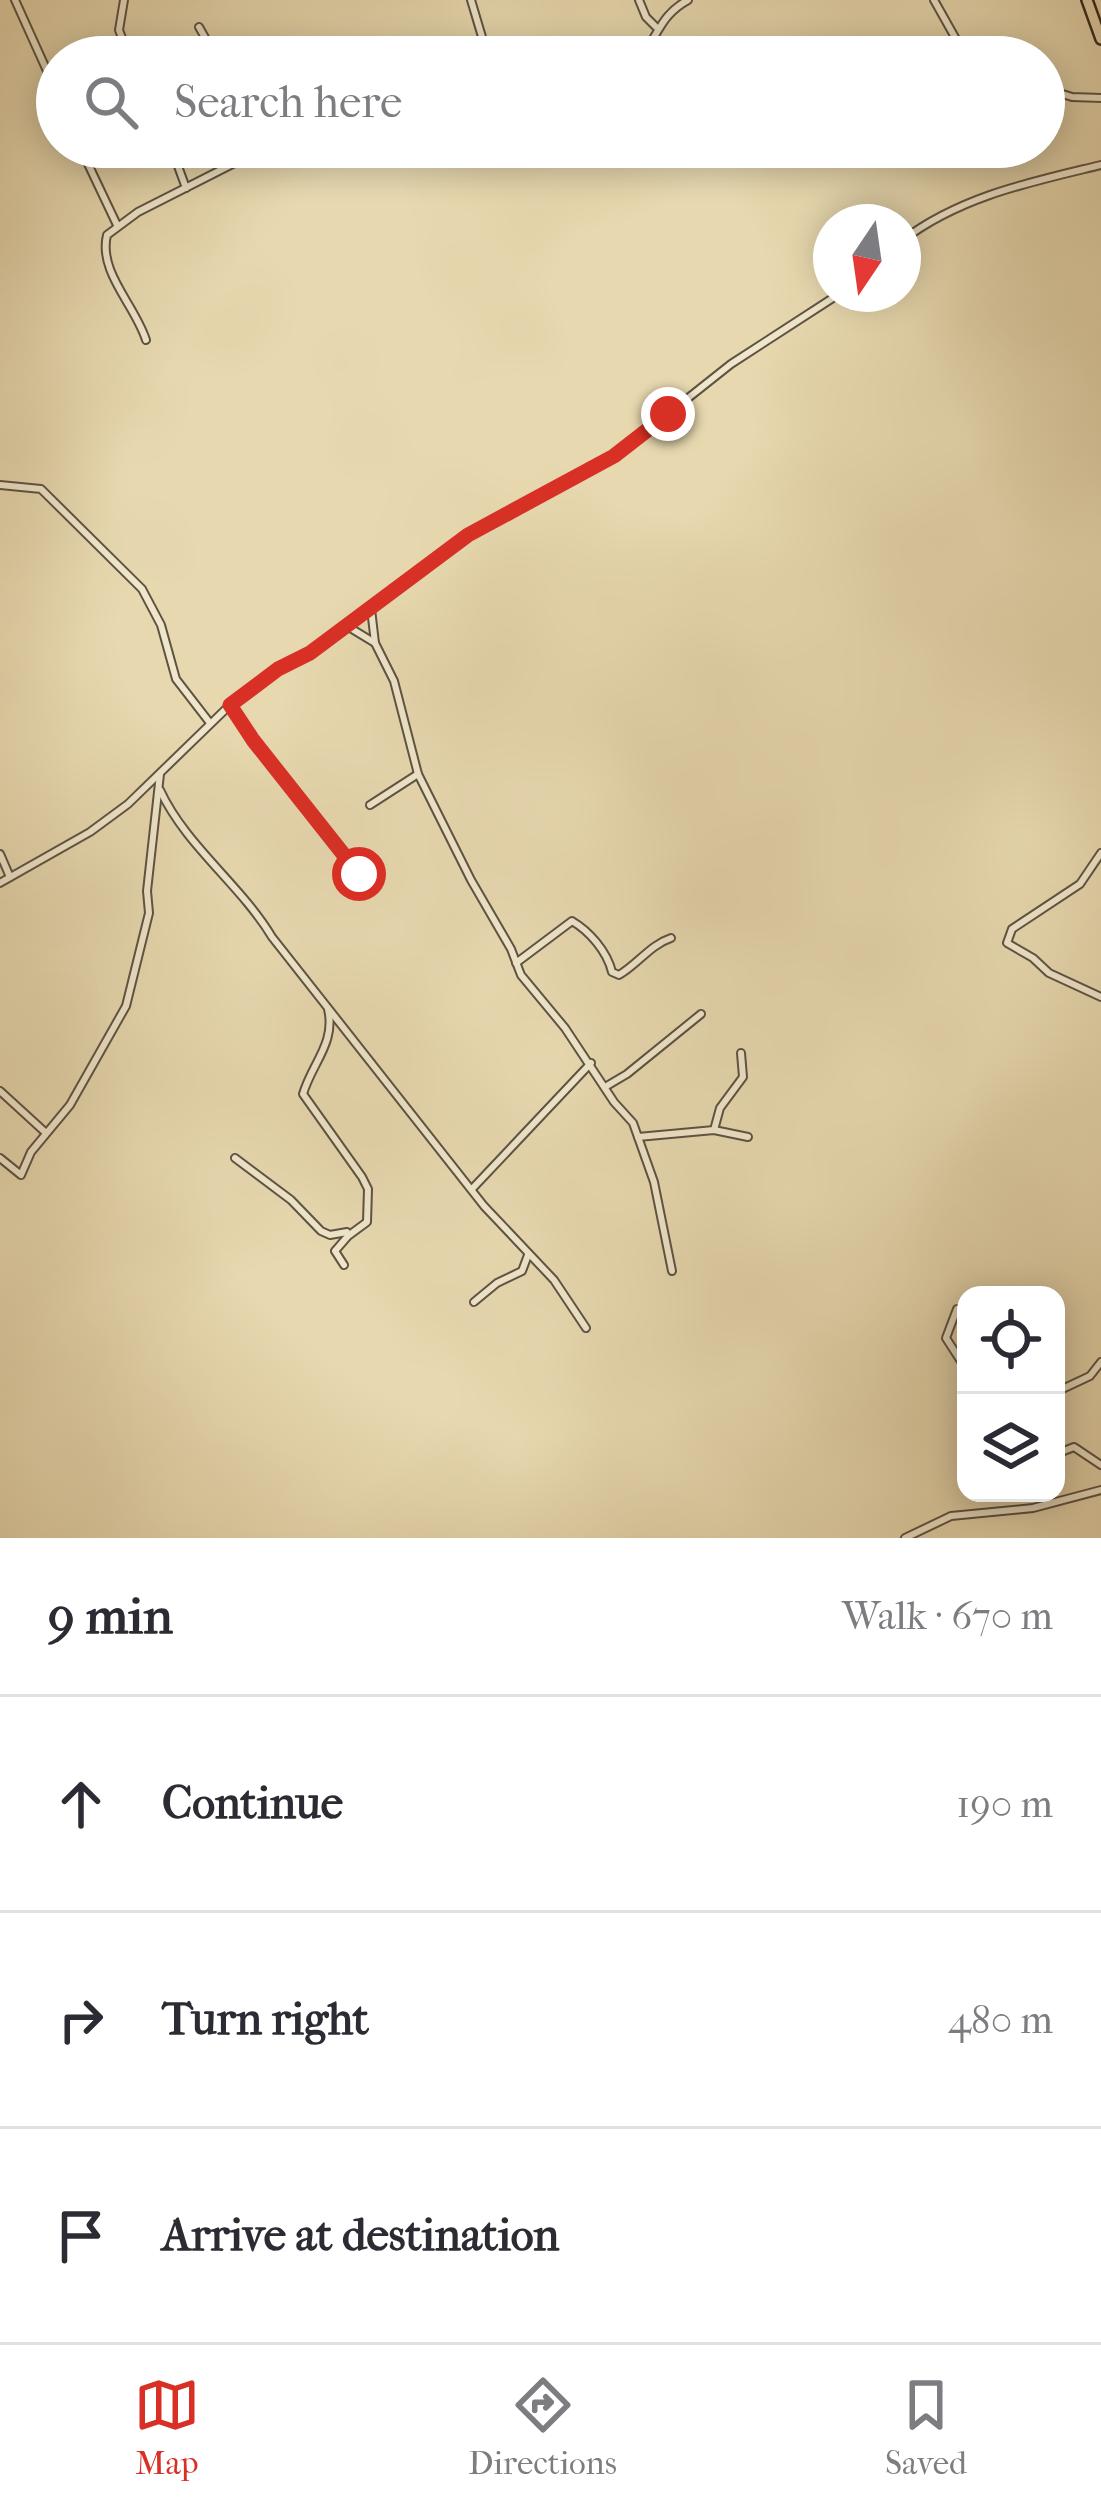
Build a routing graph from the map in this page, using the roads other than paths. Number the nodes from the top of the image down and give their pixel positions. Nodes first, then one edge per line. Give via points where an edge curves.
1 (15, 0) edge
2 (124, 0) edge
3 (470, 0) edge
4 (640, 0) edge
5 (688, 0) edge
6 (934, 0) edge
7 (1088, 0) edge
8 (199, 26) dead end
9 (656, 27) junction
10 (121, 36) edge
11 (204, 36) edge
12 (479, 36) edge
13 (653, 36) edge
14 (954, 36) edge
15 (1101, 39) edge
16 (36, 46) edge
17 (1065, 95) edge
18 (1101, 98) edge
19 (1101, 166) edge
20 (90, 168) edge
21 (179, 168) edge
22 (223, 168) edge
23 (186, 188) junction
24 (117, 225) junction
25 (921, 228) edge
26 (813, 311) edge
27 (146, 340) dead end
28 (0, 485) edge
29 (371, 609) junction
30 (347, 626) junction
31 (375, 643) junction
32 (230, 705) junction
33 (210, 723) junction
34 (160, 774) junction
35 (418, 774) junction
36 (160, 790) junction
37 (370, 805) dead end
38 (1101, 853) edge
39 (0, 854) edge
40 (359, 874) dead end
41 (10, 878) junction
42 (0, 883) edge
43 (671, 938) dead end
44 (516, 963) junction
45 (1101, 997) edge
46 (327, 1005) junction
47 (701, 1014) dead end
48 (741, 1053) dead end
49 (591, 1063) junction
50 (605, 1087) junction
51 (0, 1091) edge
52 (714, 1130) junction
53 (46, 1133) junction
54 (638, 1137) junction
55 (748, 1137) dead end
56 (0, 1157) edge
57 (235, 1158) dead end
58 (472, 1189) junction
59 (356, 1229) junction
60 (528, 1255) junction
61 (344, 1265) dead end
62 (672, 1270) dead end
63 (473, 1302) dead end
64 (957, 1309) dead end
65 (586, 1328) dead end
66 (957, 1355) edge
67 (1101, 1362) edge
68 (1065, 1388) edge
69 (1065, 1450) edge
70 (1101, 1465) edge
71 (1101, 1490) edge
72 (905, 1538) edge

1 - 16 street
2 - 10 street
3 - 12 street
4 - 9 street
5 - 9 street
6 - 14 street
7 - 15 main road
8 - 11 street
9 - 13 street
17 - 18 street
19 - 25 street via 987,195
20 - 24 street
21 - 23 street
22 - 23 street
23 - 24 street
24 - 27 street via 103,250
26 - 29 street via 628,447 468,535
28 - 33 street via 41,489 142,589 176,680
29 - 30 street
29 - 31 street
30 - 31 street
30 - 32 street
31 - 35 street via 394,681
32 - 33 street
32 - 40 street
33 - 34 street
34 - 36 street
34 - 41 street via 90,832
35 - 37 street
35 - 44 street
36 - 46 street
36 - 53 street via 149,913 126,1006
38 - 45 street via 1080,884 1012,929 1007,943
39 - 41 street
41 - 42 street
43 - 44 street via 619,975 572,921
44 - 49 street
46 - 58 street
46 - 59 street via 327,1046 303,1094 368,1189 369,1217
47 - 50 street
48 - 52 street via 743,1077 719,1108
49 - 50 street
49 - 58 street
50 - 54 street
51 - 53 street
52 - 54 street
52 - 55 street
53 - 56 street via 22,1175
54 - 62 street
57 - 59 street via 321,1231
58 - 60 street
59 - 61 street via 335,1251
60 - 63 street via 522,1271
60 - 65 street
64 - 66 street via 946,1338
67 - 68 street
69 - 70 street via 1074,1447
71 - 72 street via 1033,1508 950,1516

